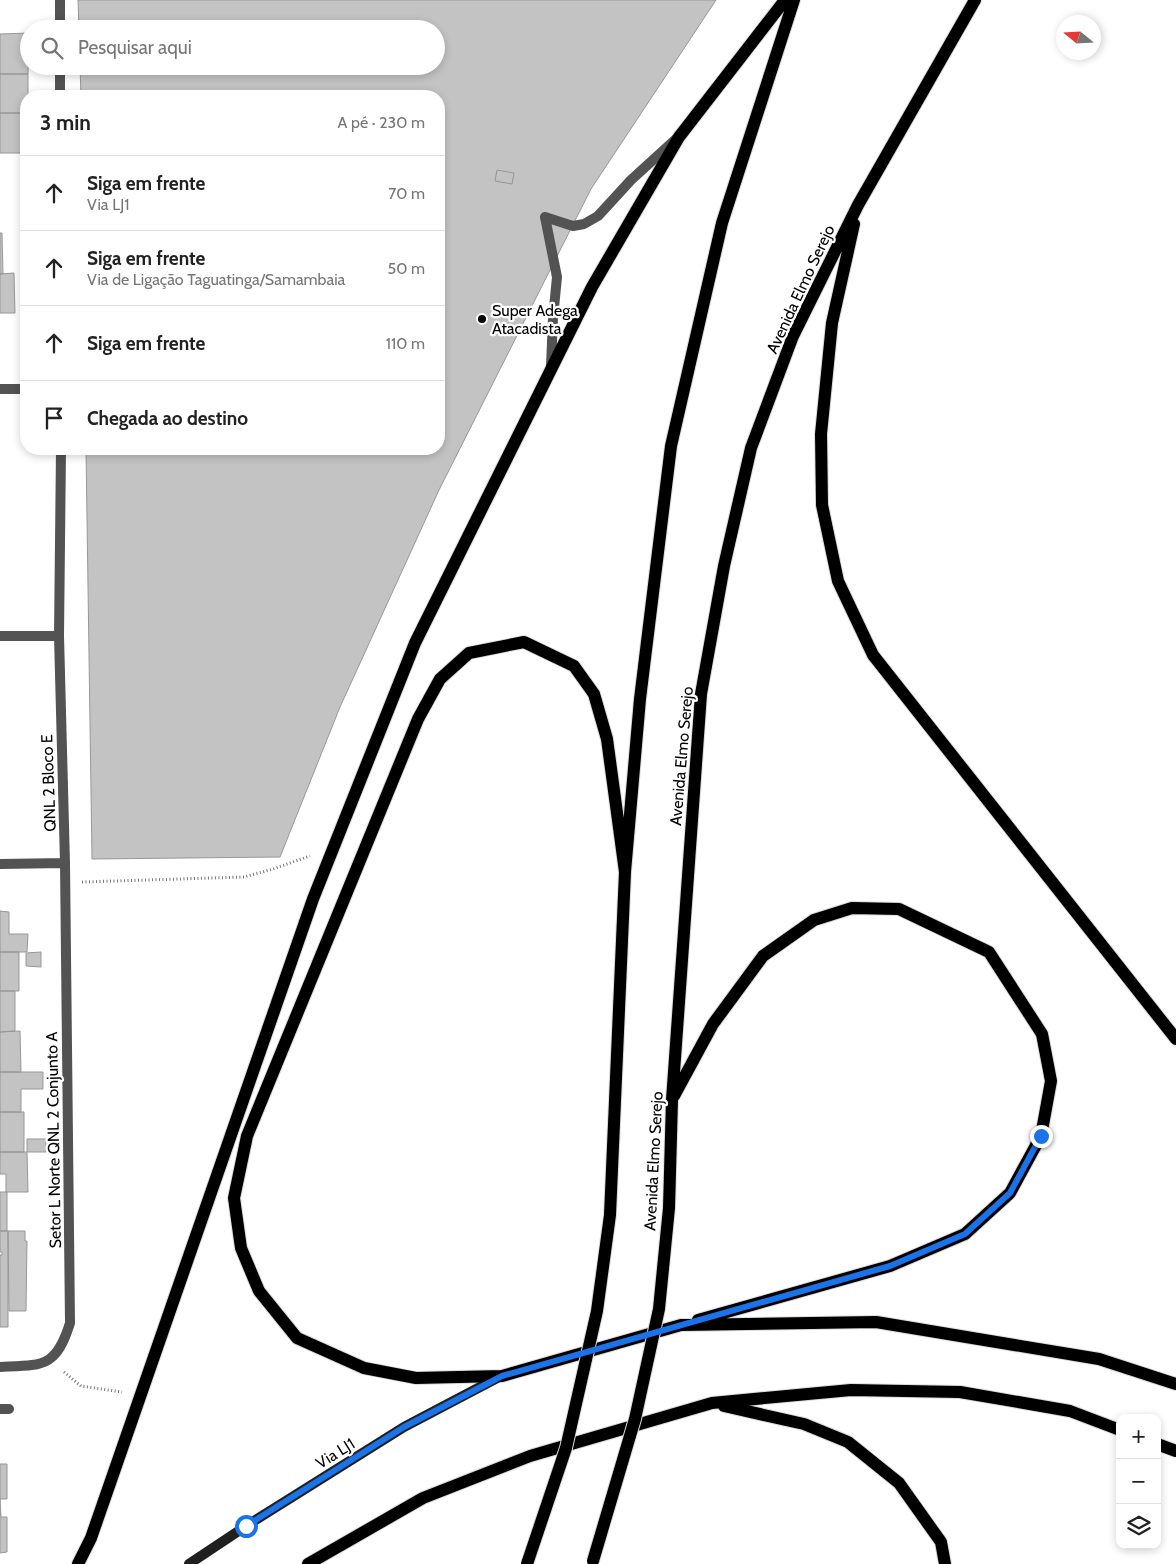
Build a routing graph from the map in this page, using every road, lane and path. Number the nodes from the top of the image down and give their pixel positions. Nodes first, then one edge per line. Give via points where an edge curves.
1 (60, 0) edge
2 (785, 0) edge
3 (794, 0) edge
4 (976, 0) edge
5 (60, 20) edge
6 (60, 75) edge
7 (60, 90) edge
8 (679, 137) junction
9 (858, 205) junction
10 (551, 366) junction
11 (0, 389) edge
12 (20, 389) edge
13 (61, 455) edge
14 (0, 636) edge
15 (59, 636) junction
16 (334, 846) junction
17 (65, 863) junction
18 (0, 864) edge
19 (625, 872) junction
20 (65, 883) junction
21 (1176, 1039) edge
22 (672, 1100) junction
23 (681, 1325) junction
24 (50, 1359) junction
25 (0, 1367) edge
26 (502, 1376) junction
27 (1176, 1384) edge
28 (141, 1394) junction
29 (712, 1403) junction
30 (1116, 1428) edge
31 (1161, 1445) edge
32 (1176, 1451) edge
33 (593, 1562) edge
34 (78, 1564) edge
35 (189, 1564) edge
36 (308, 1564) edge
37 (526, 1564) edge
38 (945, 1564) edge

1 - 5 street
2 - 8 main road
3 - 19 main road via 722,223 671,446 640,699
4 - 9 main road, Avenida Elmo Serejo
6 - 7 street
8 - 10 main road via 592,286
8 - 10 street via 631,180 598,216 573,226 545,217 557,277
9 - 21 main road via 832,323 821,434 822,505 838,581 873,655
9 - 22 main road, Avenida Elmo Serejo via 793,336 751,448 724,566 701,694
10 - 16 main road via 415,643
11 - 12 street
13 - 15 street, QNL 2 Bloco E
14 - 15 street
15 - 17 street, QNL 2 Bloco E
16 - 20 path via 244,877
16 - 28 main road
17 - 18 street
17 - 20 street, Setor L Norte QNL 2 Conjunto A
19 - 26 main road via 607,739 594,694 574,666 524,642 468,653 440,680 418,719 247,1136 234,1198 241,1248 259,1291 297,1338 364,1368 416,1378
19 - 37 main road, bridge via 610,1215 597,1311 566,1448
20 - 24 street, Setor L Norte QNL 2 Conjunto A via 70,1323 64,1343
22 - 23 main road via 713,1024 763,956 814,920 852,908 899,909 989,952 1042,1034 1051,1081 1041,1136 1010,1193 965,1234 890,1266
22 - 33 main road, Avenida Elmo Serejo, bridge via 669,1208 659,1309 635,1419
23 - 26 main road
23 - 27 main road via 876,1322 1099,1359
24 - 25 street via 34,1365
24 - 28 path via 81,1386
26 - 35 main road, Via LJ1 via 404,1427
28 - 34 main road via 91,1538
29 - 30 main road via 851,1390 960,1392 1070,1411
29 - 36 main road via 530,1456 423,1498
29 - 38 main road via 804,1424 848,1442 899,1483 941,1542
31 - 32 main road

